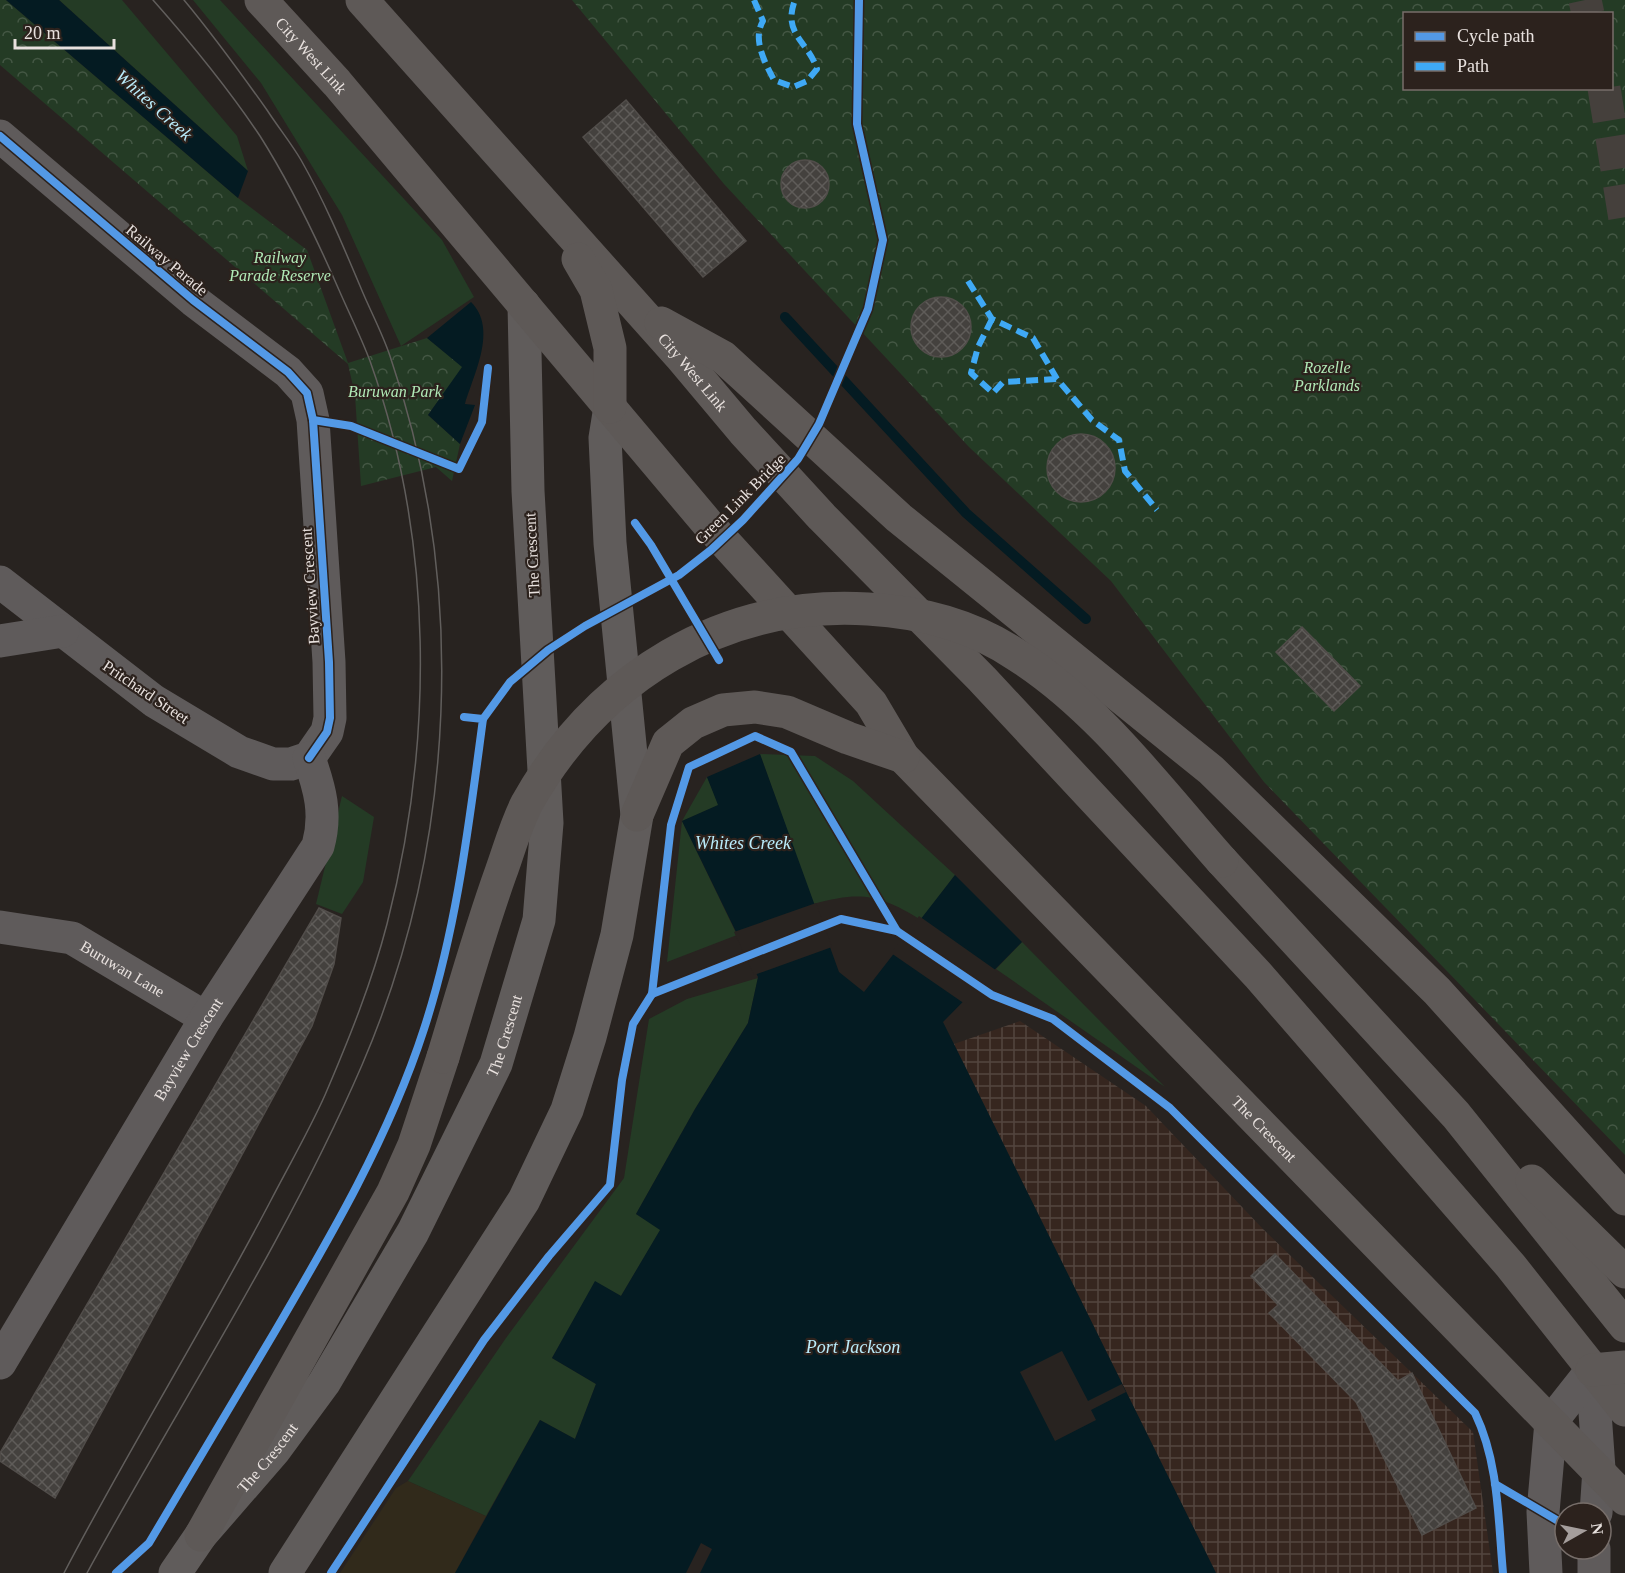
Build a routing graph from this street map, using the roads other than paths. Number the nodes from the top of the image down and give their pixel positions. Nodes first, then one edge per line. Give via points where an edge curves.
1 (261, 0) edge
2 (362, 0) edge
3 (0, 136) edge
4 (554, 217) junction
5 (524, 305) junction
6 (639, 310) junction
7 (311, 406) joint
8 (607, 422) junction
9 (0, 582) edge
10 (63, 631) junction
11 (0, 641) edge
12 (309, 758) junction
13 (903, 758) junction
14 (637, 815) junction
15 (0, 927) edge
16 (206, 1018) junction
17 (1456, 1115) junction
18 (1625, 1199) edge
19 (1625, 1272) edge
20 (1625, 1326) edge
21 (0, 1363) edge
22 (1625, 1367) edge
23 (1592, 1370) junction
24 (1625, 1410) edge
25 (1551, 1422) junction
26 (1599, 1469) junction
27 (1625, 1499) edge
28 (1597, 1501) edge
29 (201, 1535) junction
30 (176, 1573) edge
31 (285, 1573) edge
32 (1546, 1573) edge

1 - 5 highway, City West Link via 337,83
2 - 4 highway, City West Link
3 - 7 street, Railway Parade via 193,300 288,372 307,393
4 - 6 highway, City West Link
4 - 8 highway via 596,290 610,348
5 - 8 highway, City West Link
5 - 29 main road, The Crescent via 529,502 548,822 539,920 496,1064 413,1232 324,1383 274,1451
6 - 18 highway via 723,357 899,518 1211,770 1437,991
6 - 23 highway, City West Link via 822,517 1034,734 1258,975 1510,1265
7 - 12 street, Bayview Crescent via 330,717 327,732
8 - 13 highway, City West Link via 708,524 871,703
8 - 14 main road via 610,543
9 - 10 street, Pritchard Street
10 - 11 street
10 - 12 street, Pritchard Street via 154,702 239,752 273,764
12 - 16 street, Bayview Crescent via 323,807 318,846
13 - 14 highway via 787,712 755,706 723,710 693,723 668,743
13 - 25 highway, The Crescent
14 - 31 main road via 617,935 590,1037 562,1120 524,1200
15 - 16 street, Buruwan Lane via 72,938
16 - 21 street, Bayview Crescent
17 - 19 highway via 1543,1191
17 - 20 highway
17 - 29 highway, bridge via 1091,714 1016,654 963,628 895,610 797,609 759,617 690,643 655,663 595,712 552,763 526,806 508,851 414,1145 393,1192
22 - 23 highway
23 - 24 highway
23 - 25 street
23 - 26 street
25 - 26 highway, The Crescent
25 - 32 street via 1543,1512
26 - 27 highway, The Crescent
26 - 28 street
29 - 30 main road, The Crescent

